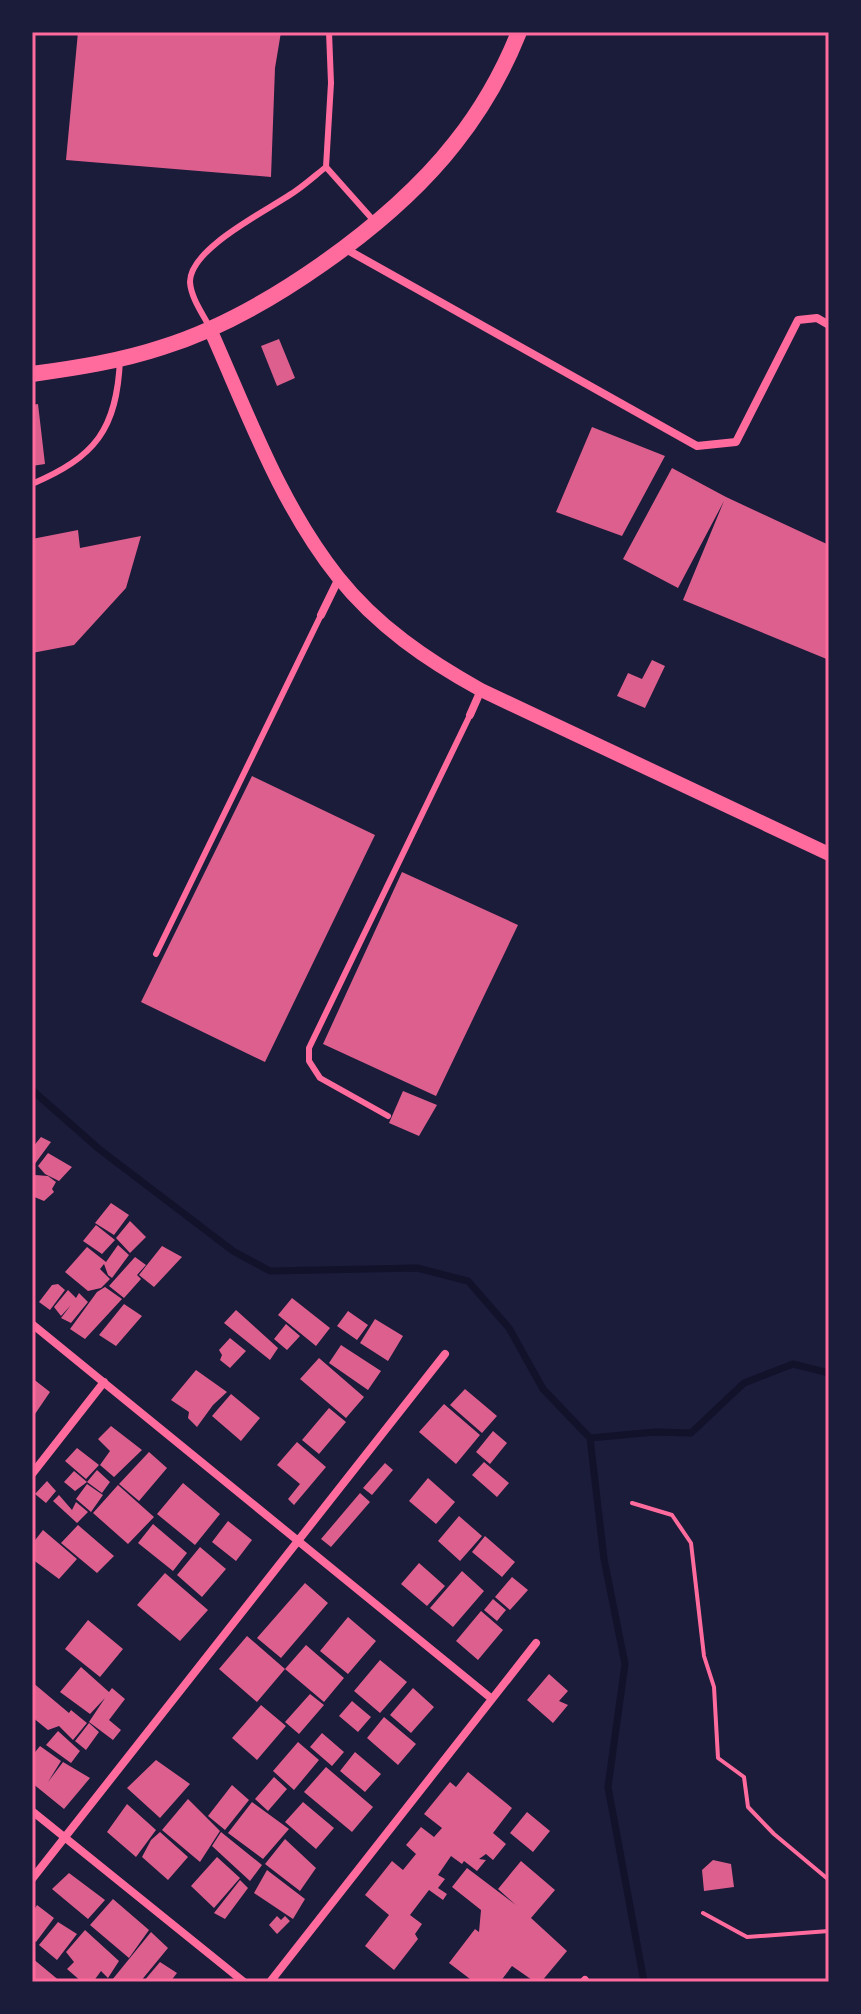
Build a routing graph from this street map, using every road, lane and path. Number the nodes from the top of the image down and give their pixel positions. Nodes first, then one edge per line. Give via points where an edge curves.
1 (329, 32) edge
2 (519, 32) edge
3 (326, 167) junction
4 (375, 222) junction
5 (344, 247) junction
6 (829, 325) edge
7 (210, 329) junction
8 (120, 359) junction
9 (32, 374) edge
10 (32, 484) edge
11 (339, 578) junction
12 (321, 615) joint
13 (481, 690) junction
14 (470, 715) joint
15 (829, 854) edge
16 (156, 954) dead end
17 (388, 1116) dead end
18 (32, 1324) edge
19 (445, 1354) dead end
20 (104, 1382) junction
21 (32, 1474) edge
22 (632, 1503) dead end
23 (298, 1541) junction
24 (536, 1643) dead end
25 (492, 1699) junction
26 (32, 1811) edge
27 (65, 1838) junction
28 (32, 1879) edge
29 (829, 1880) edge
30 (703, 1913) dead end
31 (829, 1931) edge
32 (244, 1982) edge
33 (270, 1982) edge

1 - 3 lane
2 - 4 main road via 497,80 455,144
3 - 4 lane
3 - 7 lane via 221,239 193,266 193,296
4 - 5 main road
5 - 6 street via 697,446 736,442 798,320 817,318
5 - 7 main road via 302,278
7 - 8 main road
7 - 11 street via 276,478 304,530
8 - 9 main road
8 - 10 lane via 119,386 104,434 77,462
11 - 12 street
11 - 13 street via 402,640
12 - 16 lane
13 - 14 street
13 - 15 street
14 - 17 lane via 309,1048 309,1061 320,1078
18 - 20 street
19 - 23 street
20 - 21 street
20 - 23 street
22 - 29 path via 672,1515 691,1543 704,1656 714,1687 718,1758 744,1777 748,1807
23 - 25 street
23 - 27 street
24 - 25 street
25 - 33 street
26 - 27 street
27 - 28 street
27 - 32 street
30 - 31 path via 747,1937

